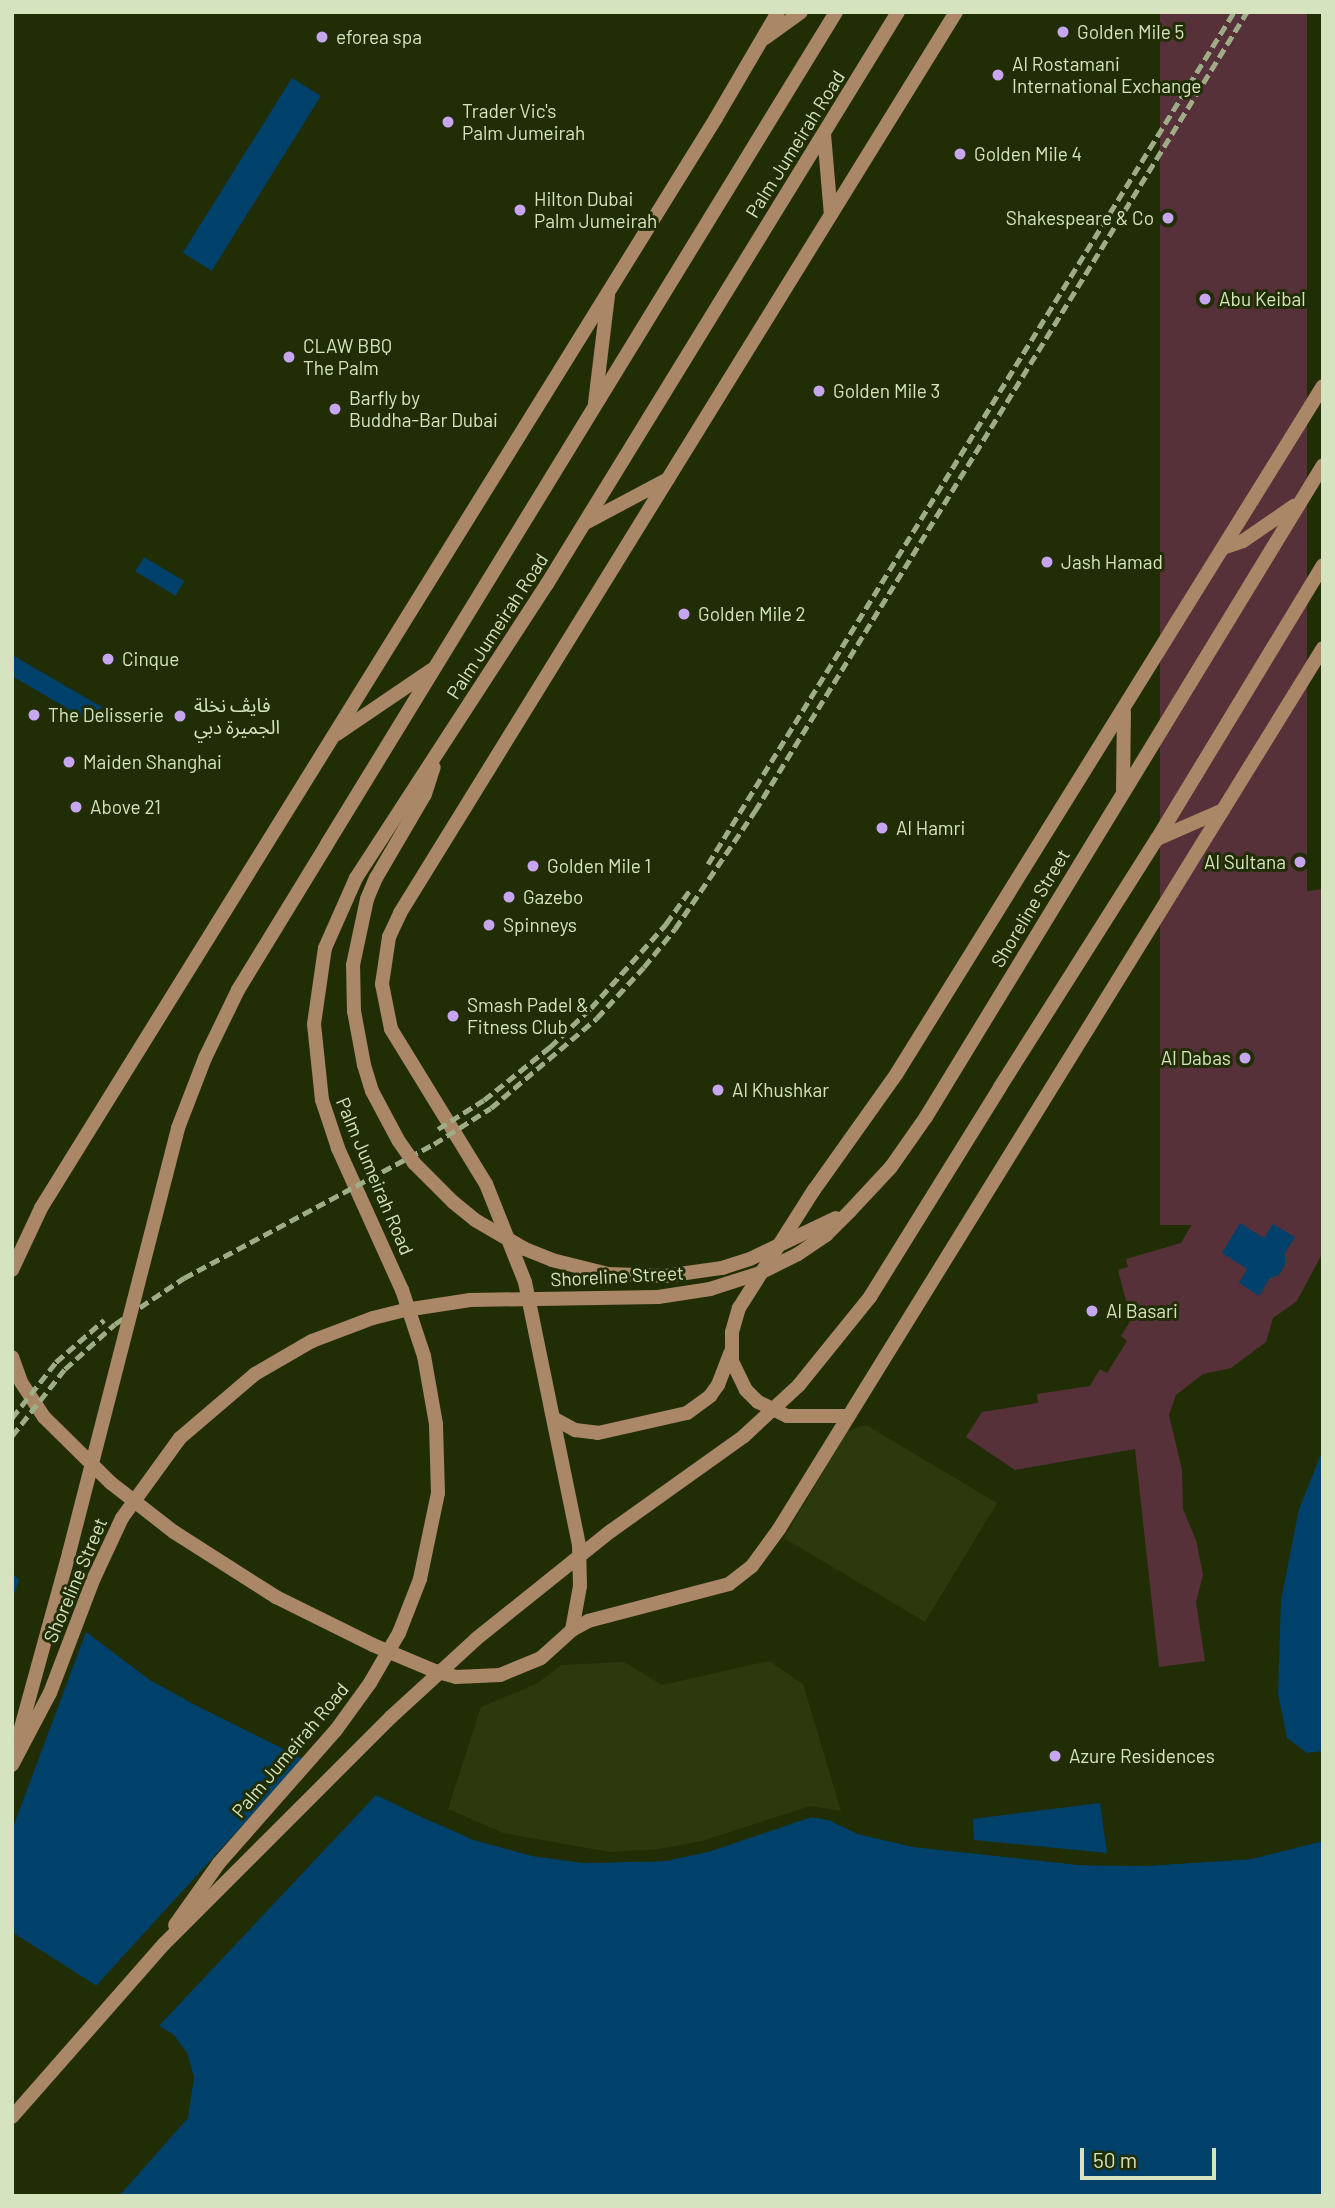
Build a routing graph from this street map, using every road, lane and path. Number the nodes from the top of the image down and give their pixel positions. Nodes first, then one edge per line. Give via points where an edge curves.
1 (778, 12) edge
2 (801, 12) edge
3 (836, 12) edge
4 (898, 12) edge
5 (956, 12) edge
6 (758, 42) junction
7 (824, 134) junction
8 (831, 215) junction
9 (609, 290) junction
10 (1323, 386) edge
11 (594, 410) junction
12 (1323, 465) edge
13 (669, 479) junction
14 (1298, 503) junction
15 (585, 523) junction
16 (1223, 548) junction
17 (1323, 565) edge
18 (1323, 648) edge
19 (435, 668) junction
20 (1124, 710) junction
21 (331, 738) junction
22 (438, 752) junction
23 (1123, 791) junction
24 (1223, 810) junction
25 (1157, 839) junction
26 (850, 1211) junction
27 (12, 1270) edge
28 (732, 1345) junction
29 (12, 1357) edge
30 (847, 1416) junction
31 (555, 1419) junction
32 (572, 1630) junction
33 (12, 1757) edge
34 (12, 1765) edge
35 (164, 1944) junction
36 (12, 2117) edge

1 - 6 main road
2 - 6 main road
3 - 11 main road, Palm Jumeirah Road
4 - 7 main road, Palm Jumeirah Road
5 - 8 main road
6 - 9 main road
7 - 8 main road
7 - 15 main road, Palm Jumeirah Road
8 - 13 main road
9 - 11 main road
9 - 21 main road
10 - 16 main road
11 - 19 main road, Palm Jumeirah Road
12 - 14 main road, Shoreline Street
13 - 15 main road
13 - 31 main road via 400,913 384,960 385,1007 391,1029 470,1153 514,1248 534,1316
14 - 16 main road via 1243,541
14 - 23 main road, Shoreline Street
15 - 22 main road, Palm Jumeirah Road
16 - 20 main road
17 - 25 main road
18 - 24 main road
19 - 21 main road
19 - 33 main road, Palm Jumeirah Road, bridge via 238,990 205,1058 178,1128
20 - 23 main road
20 - 28 main road via 897,1073 745,1298 735,1320
21 - 27 main road via 41,1208
22 - 26 main road, bridge via 425,794 367,899 354,954 354,1011 364,1065 372,1091 414,1163 475,1220 525,1249 608,1274 694,1273 750,1259
22 - 35 main road, Palm Jumeirah Road, bridge via 344,900 325,948 314,1024 317,1075 329,1124 402,1290 424,1356 436,1424 438,1493 420,1579 399,1633 370,1684 336,1730 219,1863
23 - 26 main road, Shoreline Street via 909,1142
24 - 25 main road
24 - 30 main road
25 - 35 main road, bridge via 870,1297 799,1385 744,1436 583,1552 476,1639 391,1717
26 - 34 main road, Shoreline Street, bridge via 798,1254 760,1273 710,1289 645,1297 470,1300 405,1310 322,1337 255,1374 180,1438 122,1518 50,1693
28 - 30 main road via 738,1377 758,1402 787,1416
28 - 31 main road via 719,1385 687,1413 598,1433 575,1430
29 - 32 main road via 21,1382 44,1417 111,1483 207,1555 342,1631 435,1671 478,1678 521,1669
30 - 32 main road via 779,1529 738,1579 711,1592 588,1621
31 - 32 main road via 579,1545 580,1586
35 - 36 main road, Palm Jumeirah Road

